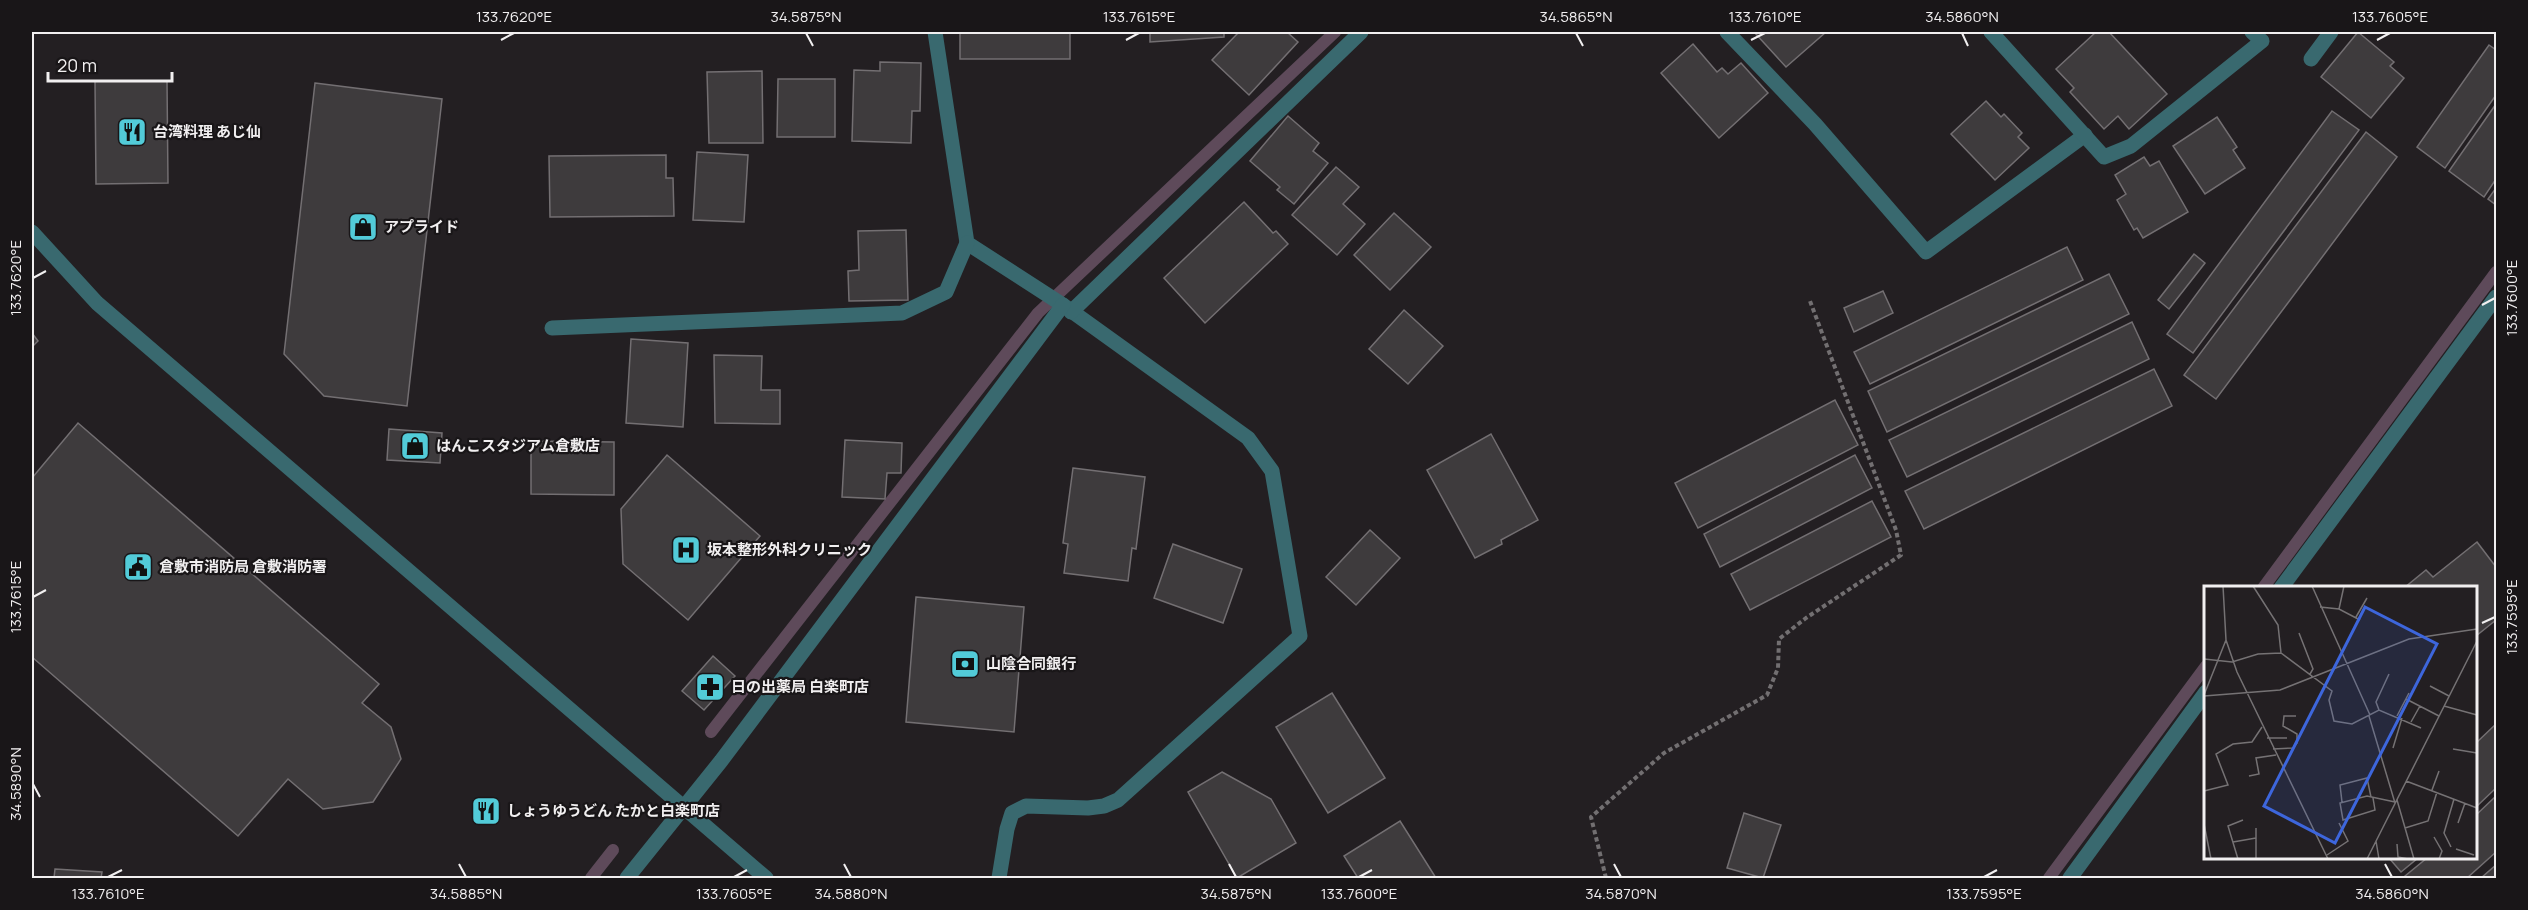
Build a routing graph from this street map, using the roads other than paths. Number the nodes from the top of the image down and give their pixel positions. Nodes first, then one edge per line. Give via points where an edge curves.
1 (935, 32) edge
2 (1361, 32) edge
3 (1727, 32) edge
4 (1991, 32) edge
5 (2252, 32) edge
6 (2331, 32) edge
7 (2311, 59) dead end
8 (2085, 135) junction
9 (32, 231) edge
10 (967, 243) junction
11 (2496, 297) edge
12 (1064, 307) junction
13 (552, 328) dead end
14 (2282, 586) edge
15 (2204, 693) edge
16 (684, 809) junction
17 (627, 879) edge
18 (766, 879) edge
19 (999, 879) edge
20 (2070, 879) edge

1 - 10 street
2 - 12 street
3 - 8 street via 1815,124 1926,252
4 - 8 street
5 - 8 street via 2262,41 2132,146 2103,157
6 - 7 street
9 - 16 street via 98,303
10 - 12 street
10 - 13 street via 946,292 902,313
11 - 14 street
12 - 16 street
12 - 19 street via 1248,438 1272,471 1300,636 1118,800 1088,808 1026,806 1012,813
15 - 20 street
16 - 17 street
16 - 18 street

